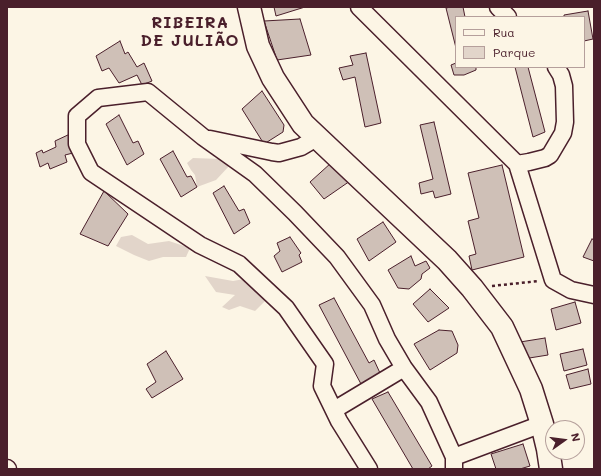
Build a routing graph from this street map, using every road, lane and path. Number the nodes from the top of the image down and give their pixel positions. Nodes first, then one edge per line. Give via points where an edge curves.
1 (248, 7) edge
2 (359, 7) edge
3 (498, 7) edge
4 (507, 16) edge
5 (557, 68) edge
6 (203, 137) junction
7 (318, 137) junction
8 (517, 164) junction
9 (554, 280) junction
10 (472, 288) junction
11 (594, 295) edge
12 (404, 368) junction
13 (334, 410) junction
14 (542, 424) junction
15 (454, 463) edge
16 (369, 469) edge
17 (552, 469) edge

1 - 7 street via 258,46 273,78 304,124
2 - 8 street
3 - 4 street
5 - 8 street via 564,86 564,134 550,155
6 - 7 street via 279,153 301,147
6 - 12 street via 255,174 336,257 372,305 387,339
6 - 13 street via 148,92 98,98 77,116 77,144 91,172 200,245 239,264 286,308 325,364 322,386
7 - 10 street
8 - 9 street
9 - 10 path
9 - 11 street via 571,290
10 - 14 street via 502,327 531,389
12 - 13 street
12 - 15 street via 429,402
13 - 16 street
14 - 15 street
14 - 17 street

